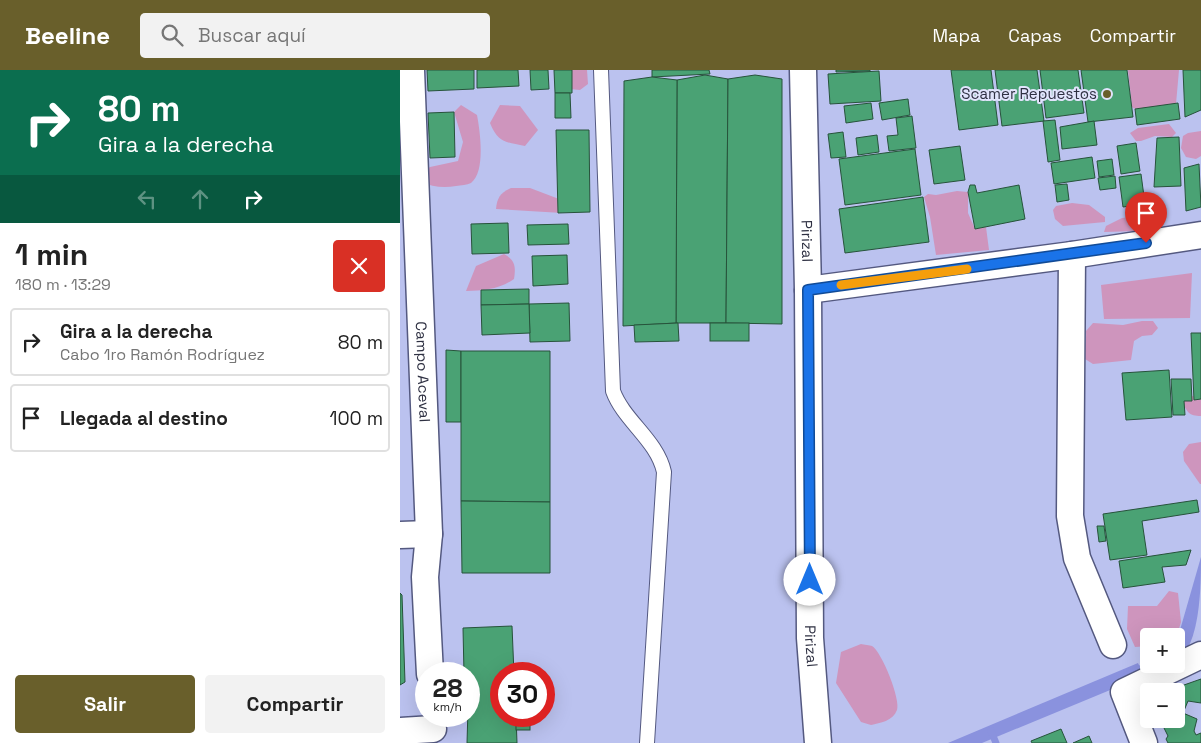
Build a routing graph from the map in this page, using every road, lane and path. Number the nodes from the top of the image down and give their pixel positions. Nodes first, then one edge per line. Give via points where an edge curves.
1 (411, 70) edge
2 (601, 70) edge
3 (804, 70) edge
4 (1201, 235) edge
5 (1072, 255) junction
6 (808, 290) junction
7 (410, 315) edge
8 (429, 534) junction
9 (400, 535) edge
10 (1113, 645) dead end
11 (1201, 655) edge
12 (429, 662) edge
13 (433, 730) edge
14 (400, 731) edge
15 (647, 743) edge
16 (818, 743) edge
17 (1144, 743) edge

1 - 7 street, Campo Aceval
2 - 15 lane via 613,391 619,404 658,454 664,472
3 - 6 street, Pirizal
4 - 5 street
5 - 6 street
5 - 10 street via 1070,516 1077,558
6 - 16 street, Pirizal via 810,638
7 - 8 street, Campo Aceval
8 - 9 street
8 - 12 street, Campo Aceval via 425,577
11 - 17 street via 1124,692
13 - 14 street

